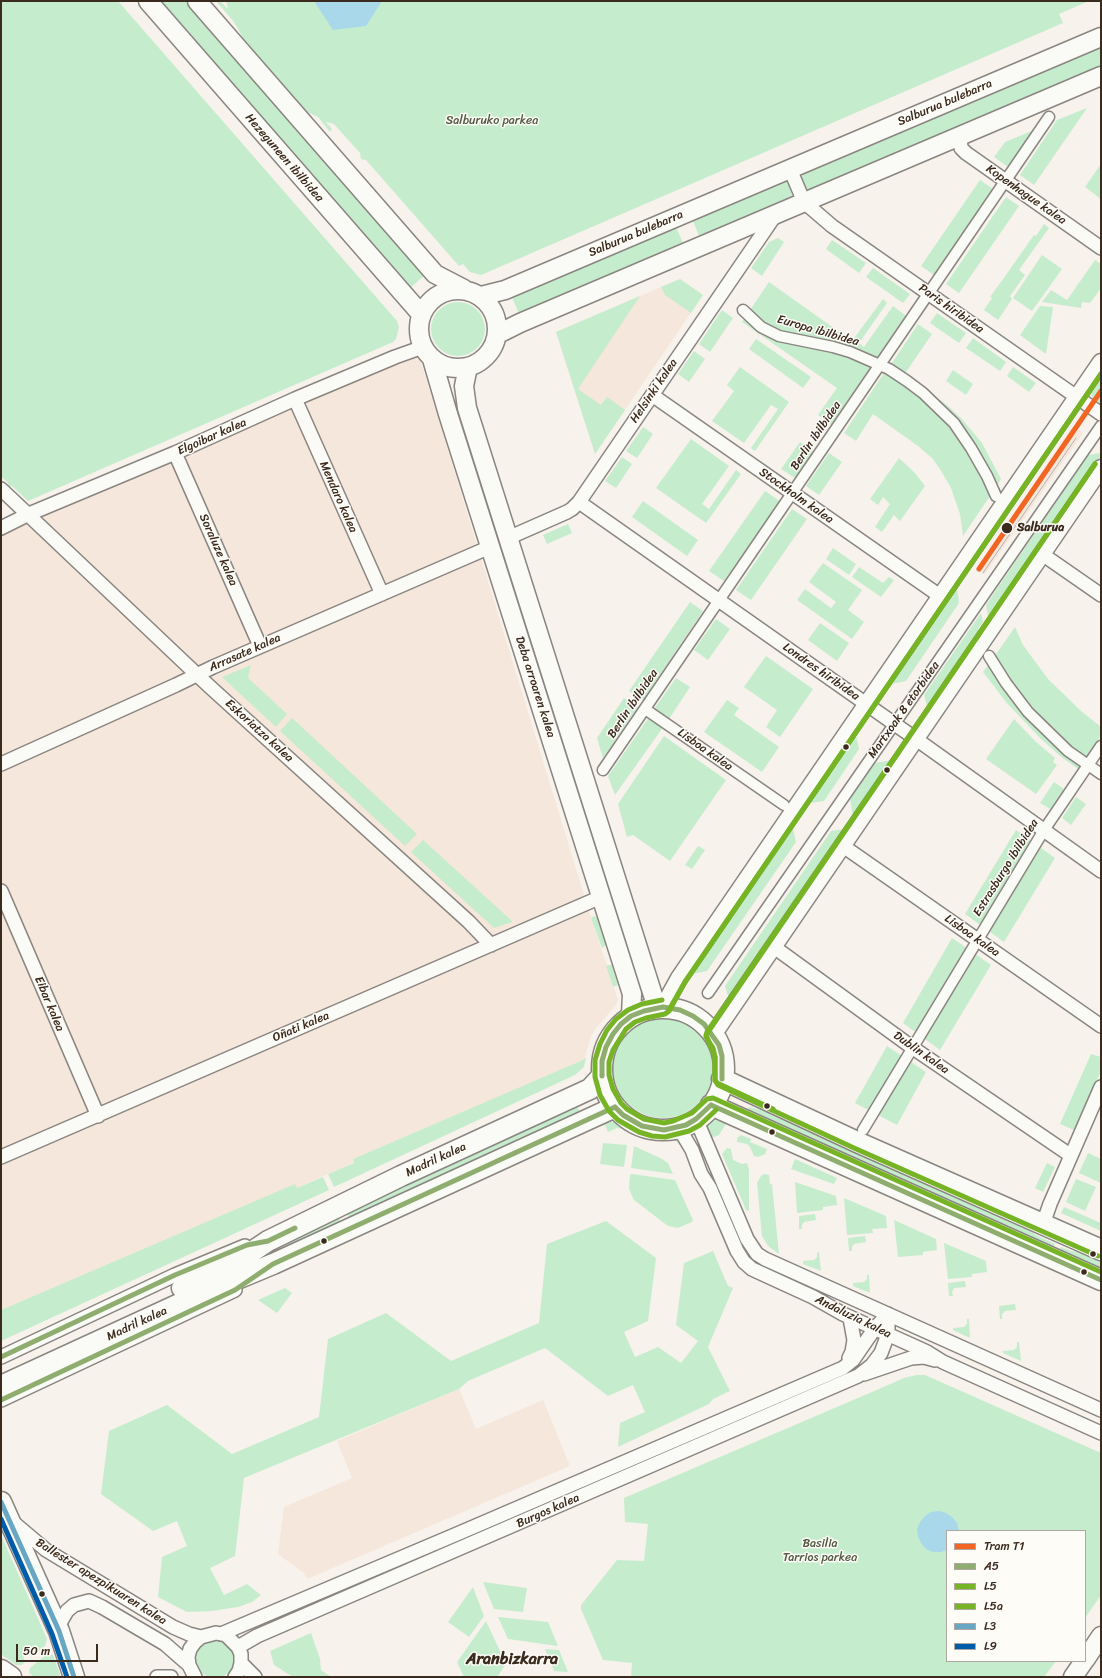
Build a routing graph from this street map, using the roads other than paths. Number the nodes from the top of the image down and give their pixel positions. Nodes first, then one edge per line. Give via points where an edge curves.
1 (148, 1) edge
2 (197, 1) edge
3 (1101, 37) edge
4 (1101, 76) edge
5 (1049, 117) dead end
6 (960, 136) junction
7 (790, 169) junction
8 (1006, 181) junction
9 (804, 202) junction
10 (776, 214) junction
11 (1101, 248) edge
12 (464, 289) junction
13 (929, 294) junction
14 (481, 296) junction
15 (743, 310) dead end
16 (421, 314) junction
17 (498, 334) junction
18 (428, 353) junction
19 (1101, 362) edge
20 (880, 365) junction
21 (468, 367) junction
22 (652, 395) junction
23 (1077, 397) junction
24 (295, 399) junction
25 (1101, 414) edge
26 (1101, 426) edge
27 (175, 453) junction
28 (1101, 468) edge
29 (1, 489) edge
30 (792, 494) junction
31 (996, 496) dead end
32 (579, 502) junction
33 (29, 514) junction
34 (1, 528) edge
35 (508, 538) junction
36 (490, 547) junction
37 (1042, 554) junction
38 (382, 594) junction
39 (940, 596) junction
40 (1101, 596) edge
41 (719, 601) junction
42 (260, 646) junction
43 (989, 656) dead end
44 (197, 675) junction
45 (866, 704) junction
46 (645, 709) junction
47 (895, 724) junction
48 (916, 739) junction
49 (1101, 746) edge
50 (1, 764) edge
51 (1087, 766) junction
52 (603, 770) dead end
53 (1101, 774) edge
54 (784, 805) dead end
55 (1044, 830) junction
56 (843, 846) junction
57 (1101, 871) edge
58 (1, 891) edge
59 (602, 897) junction
60 (977, 940) junction
61 (491, 945) junction
62 (774, 947) junction
63 (708, 993) dead end
64 (660, 1007) junction
65 (632, 1016) junction
66 (1101, 1026) edge
67 (713, 1035) junction
68 (913, 1048) junction
69 (602, 1076) junction
70 (722, 1079) junction
71 (1101, 1087) edge
72 (711, 1105) junction
73 (615, 1107) junction
74 (98, 1116) junction
75 (696, 1119) junction
76 (675, 1128) junction
77 (863, 1130) dead end
78 (1070, 1156) junction
79 (1, 1158) edge
80 (1043, 1224) junction
81 (268, 1241) junction
82 (1101, 1250) edge
83 (273, 1264) junction
84 (1101, 1280) edge
85 (888, 1314) junction
86 (850, 1318) junction
87 (875, 1328) junction
88 (888, 1334) junction
89 (1, 1357) edge
90 (943, 1362) junction
91 (843, 1368) junction
92 (1, 1374) edge
93 (858, 1376) junction
94 (1, 1386) edge
95 (1, 1400) edge
96 (1101, 1410) edge
97 (1101, 1433) edge
98 (4, 1510) edge
99 (59, 1631) junction
100 (221, 1634) junction
101 (1101, 1636) edge
102 (201, 1637) junction
103 (238, 1646) junction
104 (1086, 1657) edge
105 (1083, 1662) edge
106 (241, 1663) junction
107 (1, 1670) edge
108 (192, 1671) edge
109 (11, 1677) edge
110 (74, 1677) edge
111 (157, 1677) edge
112 (172, 1677) edge
113 (235, 1677) edge
114 (255, 1677) edge
115 (1073, 1677) edge

1 - 16 main road, Hezeguneen ibilbidea
2 - 12 main road via 435,274
3 - 7 main road, Salburua bulebarra
4 - 6 main road
5 - 8 street, Berlin ibilbidea
6 - 8 street, Kopenhague kalea via 961,148 966,153
6 - 9 main road
7 - 9 street
7 - 14 main road, Salburua bulebarra via 512,286
8 - 11 street, Kopenhague kalea
8 - 13 street, Berlin ibilbidea
9 - 10 main road
9 - 13 street, Paris hiribidea via 832,226
10 - 17 main road
10 - 22 street, Helsinki kalea
12 - 14 main road
12 - 16 main road via 443,292 426,305
13 - 20 street, Berlin ibilbidea
13 - 23 street, Paris hiribidea
14 - 17 main road via 495,313
15 - 20 street, Europa ibilbidea via 761,327 779,336 833,347
16 - 18 main road via 419,331
17 - 21 main road via 492,349 482,361
18 - 21 main road via 443,366 455,369
18 - 24 street, Elgoibar kalea via 395,357
18 - 36 main road, Deba arroaren kalea
19 - 23 street
20 - 30 street, Berlin ibilbidea
20 - 31 street, Europa ibilbidea via 923,393 954,423 971,448
21 - 35 main road, Deba arroaren kalea via 464,386 467,408
22 - 30 street, Stockholm kalea
22 - 32 street, Helsinki kalea
23 - 25 street, Paris hiribidea
23 - 39 street
24 - 27 street, Elgoibar kalea
24 - 38 street, Mendaro kalea
26 - 47 street, Martxoak 8 etorbidea
27 - 33 street, Elgoibar kalea
27 - 42 street, Soraluze kalea
28 - 37 street
29 - 33 street, Eskoriatza kalea
30 - 39 street, Stockholm kalea
30 - 41 street, Berlin ibilbidea
32 - 35 street, Helsinki kalea via 572,509
32 - 41 street, Londres hiribidea
33 - 34 street, Elgoibar kalea
33 - 44 street, Eskoriatza kalea
35 - 64 main road, Deba arroaren kalea
36 - 38 street, Arrasate kalea
36 - 59 main road, Deba arroaren kalea
37 - 40 street
37 - 48 street
38 - 42 street, Arrasate kalea
39 - 45 street
41 - 45 street, Londres hiribidea
41 - 46 street, Berlin ibilbidea
42 - 44 street, Arrasate kalea
43 - 51 street via 1028,712 1053,738
44 - 50 street, Arrasate kalea
44 - 61 street, Eskoriatza kalea via 469,922
45 - 47 street, Londres hiribidea
45 - 64 street
46 - 52 street, Berlin ibilbidea
46 - 54 street, Lisboa kalea
47 - 48 street, Londres hiribidea
47 - 63 street, Martxoak 8 etorbidea
48 - 55 street, Londres hiribidea
48 - 56 street
49 - 51 street, Estrasburgo ibilbidea
51 - 53 street
51 - 55 street, Estrasburgo ibilbidea
55 - 57 street, Londres hiribidea
55 - 60 street, Estrasburgo ibilbidea
56 - 60 street, Lisboa kalea
56 - 62 street
58 - 74 street, Eibar kalea
59 - 61 street, Oñati kalea
59 - 65 main road, Deba arroaren kalea via 632,994
60 - 66 street, Lisboa kalea
60 - 68 street, Estrasburgo ibilbidea
61 - 74 street, Oñati kalea
62 - 67 street
62 - 68 street, Dublin kalea
64 - 65 main road
64 - 67 main road via 680,1010 693,1016
65 - 69 main road via 621,1024 606,1047 602,1061
67 - 70 main road via 722,1056
68 - 77 street, Estrasburgo ibilbidea
68 - 78 street, Dublin kalea
69 - 73 main road via 606,1092
69 - 81 main road, Madril kalea via 590,1089 401,1176
70 - 72 main road
70 - 80 main road via 856,1142
71 - 78 street
72 - 75 main road
72 - 84 main road
73 - 76 main road via 642,1126 664,1130
73 - 83 main road, Madril kalea
74 - 79 street, Oñati kalea
75 - 76 main road
75 - 85 street, Andaluzia kalea via 746,1239 757,1254
76 - 86 street, Andaluzia kalea via 683,1135 692,1150 744,1262 761,1274 813,1297
78 - 80 street
80 - 82 main road
81 - 89 street, Madril kalea via 247,1245 175,1275
81 - 92 main road, Madril kalea via 204,1278
83 - 94 main road, Madril kalea via 201,1294
83 - 95 street, Madril kalea via 235,1290
85 - 87 street, Burgos kalea
85 - 88 street, Burgos kalea
85 - 96 street, Andaluzia kalea
86 - 87 street, Andaluzia kalea
86 - 91 street via 854,1344
87 - 88 street, Andaluzia kalea
87 - 91 street, Burgos kalea via 853,1360
88 - 90 street, Andaluzia kalea
88 - 93 street, Burgos kalea via 881,1353 872,1365
90 - 93 street, Burgos kalea via 924,1357 911,1358
90 - 97 street, Andaluzia kalea
91 - 100 street, Burgos kalea
93 - 103 street, Burgos kalea
98 - 99 main road
98 - 102 street, Ballester apezpikuaren kalea via 46,1550 173,1627
99 - 108 street, Ballester apezpikuaren kalea via 60,1623 67,1611 74,1604 89,1601 165,1644
99 - 110 main road
100 - 102 street, Burgos kalea via 211,1633
100 - 103 street via 231,1638
101 - 104 main road
102 - 108 street via 190,1649 188,1657
103 - 106 street
105 - 115 main road
106 - 113 street
106 - 114 street
107 - 109 main road
111 - 112 street

